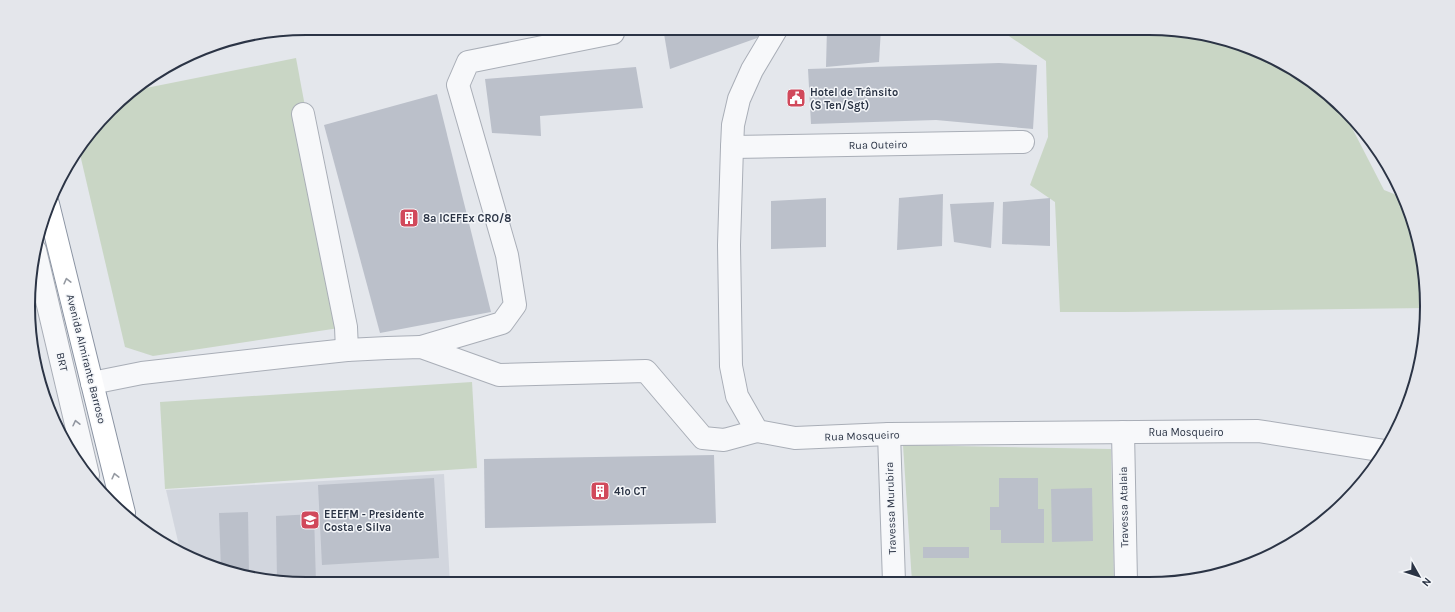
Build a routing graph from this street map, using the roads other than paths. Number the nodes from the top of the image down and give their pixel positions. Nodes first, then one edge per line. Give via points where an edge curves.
1 (603, 35) edge
2 (773, 35) edge
3 (303, 114) dead end
4 (1023, 142) dead end
5 (732, 147) junction
6 (51, 215) edge
7 (38, 264) edge
8 (421, 347) junction
9 (347, 350) junction
10 (92, 383) junction
11 (757, 431) junction
12 (1123, 432) junction
13 (889, 434) junction
14 (1379, 450) edge
15 (85, 463) edge
16 (122, 506) edge
17 (894, 577) edge
18 (1126, 577) edge

1 - 8 street via 468,62 458,85 507,255 514,305 502,323
2 - 5 street via 752,70 739,99
3 - 9 street via 346,327
4 - 5 street, Rua Outeiro
5 - 11 street via 729,245 731,366 737,396
10 -> 6 highway, Avenida Almirante Barroso
15 -> 7 street, BRT
8 - 9 street
8 - 11 street via 499,375 646,371 703,438 724,440
9 - 10 street via 142,373
16 -> 10 highway, Avenida Almirante Barroso
11 - 13 street, Rua Mosqueiro via 795,438
12 - 13 street, Rua Mosqueiro
12 - 14 street, Rua Mosqueiro via 1258,431
12 - 18 street, Travessa Atalaia
13 - 17 street, Travessa Murubira

